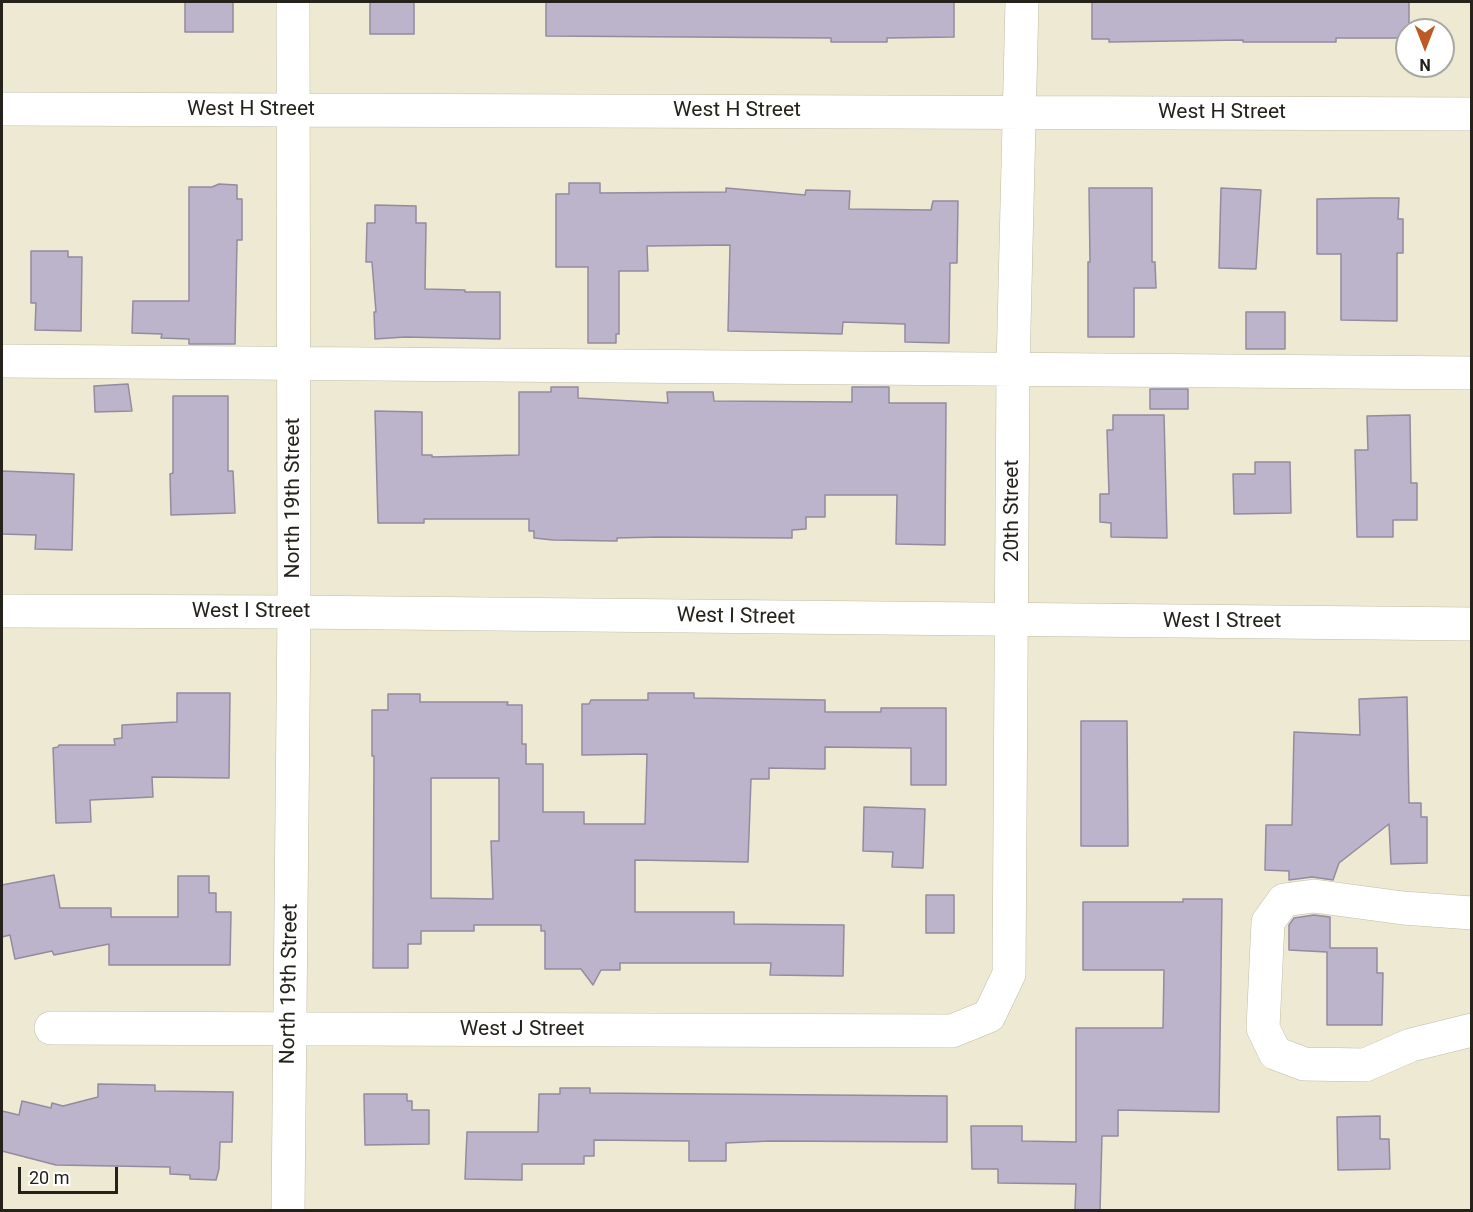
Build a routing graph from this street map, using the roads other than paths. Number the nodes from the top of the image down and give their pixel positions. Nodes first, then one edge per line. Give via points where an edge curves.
1 (293, 2) edge
2 (1022, 2) edge
3 (2, 109) edge
4 (293, 110) junction
5 (1020, 112) junction
6 (1472, 114) edge
7 (2, 361) edge
8 (293, 362) junction
9 (1013, 368) junction
10 (1472, 373) edge
11 (2, 611) edge
12 (294, 612) junction
13 (1013, 621) junction
14 (1472, 624) edge
15 (1472, 913) edge
16 (989, 1016) joint
17 (51, 1029) dead end
18 (289, 1029) junction
19 (1472, 1030) edge
20 (288, 1210) edge

1 - 4 street, North 19th Street
2 - 5 street, 20th Street
3 - 4 street, West H Street
4 - 5 street, West H Street
4 - 8 street, North 19th Street
5 - 6 street, West H Street
5 - 9 street, 20th Street
7 - 8 street
8 - 9 street
8 - 12 street, North 19th Street
9 - 10 street
9 - 13 street, 20th Street
11 - 12 street, West I Street
12 - 13 street, West I Street
12 - 18 street, North 19th Street
13 - 14 street, West I Street
13 - 16 street, 20th Street via 1009,974
15 - 19 street via 1314,896 1284,900 1268,922 1263,1028 1275,1053 1304,1064 1365,1065 1411,1045
16 - 18 street, West J Street via 952,1031
17 - 18 street, West J Street
18 - 20 street, North 19th Street

